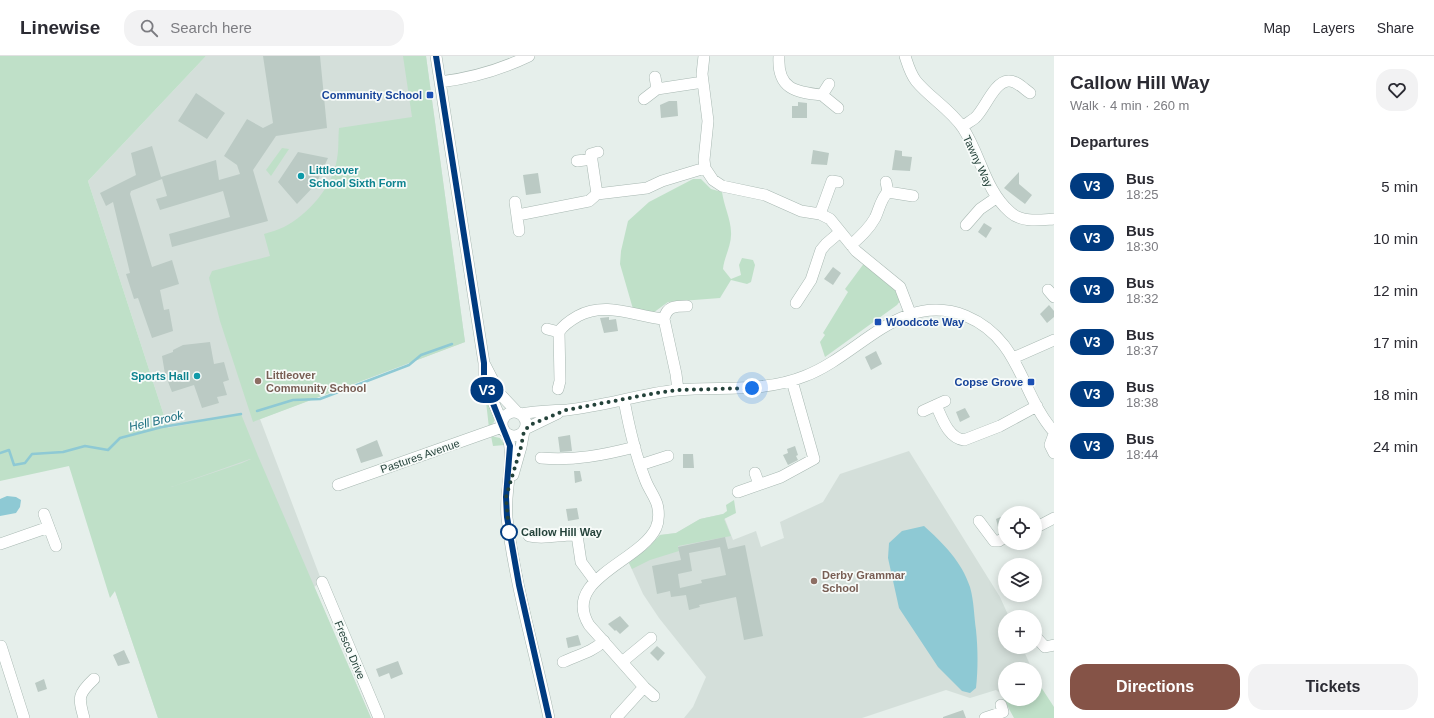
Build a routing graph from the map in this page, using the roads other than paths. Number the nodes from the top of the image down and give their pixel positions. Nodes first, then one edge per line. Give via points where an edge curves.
1 (436, 56) edge
2 (704, 56) edge
3 (779, 56) edge
4 (905, 56) edge
5 (530, 59) edge
6 (655, 77) dead end
7 (440, 82) junction
8 (703, 82) junction
9 (829, 84) dead end
10 (657, 89) junction
11 (1030, 93) dead end
12 (822, 94) junction
13 (644, 99) dead end
14 (838, 108) dead end
15 (962, 127) junction
16 (577, 161) dead end
17 (705, 168) junction
18 (838, 182) dead end
19 (913, 196) dead end
20 (996, 198) junction
21 (515, 202) dead end
22 (593, 202) junction
23 (820, 214) junction
24 (518, 215) junction
25 (1054, 219) edge
26 (966, 225) dead end
27 (519, 231) dead end
28 (840, 232) junction
29 (851, 245) junction
30 (796, 303) dead end
31 (687, 306) dead end
32 (910, 313) junction
33 (664, 319) junction
34 (547, 329) dead end
35 (559, 332) junction
36 (1054, 340) edge
37 (1013, 358) junction
38 (484, 363) junction
39 (792, 381) junction
40 (558, 389) dead end
41 (678, 390) junction
42 (624, 400) junction
43 (1037, 406) junction
44 (566, 410) junction
45 (923, 411) dead end
46 (519, 413) junction
47 (504, 428) junction
48 (524, 430) junction
49 (1054, 433) edge
50 (635, 447) junction
51 (1054, 454) edge
52 (668, 456) dead end
53 (540, 458) dead end
54 (640, 465) junction
55 (755, 473) dead end
56 (759, 484) junction
57 (338, 485) dead end
58 (738, 492) dead end
59 (506, 497) junction
60 (44, 514) dead end
61 (1054, 518) edge
62 (979, 521) dead end
63 (1042, 524) edge
64 (49, 527) junction
65 (529, 536) dead end
66 (998, 542) edge
67 (0, 544) edge
68 (56, 546) dead end
69 (595, 581) junction
70 (322, 582) dead end
71 (651, 638) dead end
72 (604, 641) junction
73 (1, 646) edge
74 (2, 659) edge
75 (563, 662) dead end
76 (622, 662) junction
77 (94, 679) dead end
78 (644, 687) junction
79 (654, 696) dead end
80 (1001, 706) edge
81 (24, 718) edge
82 (84, 718) edge
83 (379, 718) edge
84 (549, 718) edge
85 (616, 718) edge
86 (985, 718) edge

1 - 7 street
2 - 8 street via 701,65
3 - 12 street via 782,78 790,88 800,92
4 - 15 street, Tawny Way via 916,81 949,110
5 - 7 street via 468,79
6 - 10 street
7 - 38 street
8 - 10 street
8 - 17 street via 708,121
9 - 12 street
10 - 13 street
11 - 15 street via 1006,77 975,118
12 - 14 street
15 - 20 street, Tawny Way via 975,148
16 - 22 street via 595,155
17 - 22 street via 647,188
17 - 23 street via 713,180 722,186 765,195 801,211
18 - 23 street via 832,181
19 - 29 street via 887,187 868,228
20 - 25 street, Tawny Way via 1012,213 1024,218 1037,221
20 - 26 street
21 - 24 street
22 - 24 street
23 - 28 street via 830,219
24 - 27 street
28 - 29 street
28 - 30 street via 821,250 810,280
29 - 32 street via 900,287 905,294
31 - 33 street via 669,308
32 - 37 street via 945,311 967,317 993,332
32 - 39 street via 886,325 834,363
33 - 35 street via 610,308 596,309 575,318 561,327
33 - 41 street
34 - 35 street
35 - 40 street
36 - 37 street
37 - 43 street
38 - 46 street via 500,394
38 - 47 street via 484,381
39 - 41 street via 758,388
39 - 56 street via 814,459 786,475
41 - 42 street
42 - 44 street
42 - 50 street
43 - 45 street via 1000,426 964,440 950,433 940,403
43 - 49 street
44 - 46 street
44 - 48 street
46 - 47 street via 505,415
46 - 48 street via 526,421
47 - 48 street via 512,436
47 - 57 street, Pastures Avenue
47 - 59 street via 510,446
48 - 59 street
49 - 51 street via 1050,445
50 - 53 street via 573,459
50 - 54 street
52 - 54 street
54 - 69 street via 647,487 657,505 656,526 644,544
55 - 56 street
56 - 58 street
59 - 84 street via 519,585
60 - 64 street
61 - 63 street
62 - 66 street via 992,545
64 - 67 street
64 - 68 street
65 - 69 street via 538,538 577,535 581,562
69 - 72 street via 583,598 583,613 589,625
70 - 83 street, Fresco Drive
71 - 76 street
72 - 75 street via 588,653
72 - 76 street
73 - 74 street
74 - 81 street
76 - 78 street
77 - 82 street via 80,692 79,702
78 - 79 street
78 - 85 street
80 - 86 street via 1003,712

